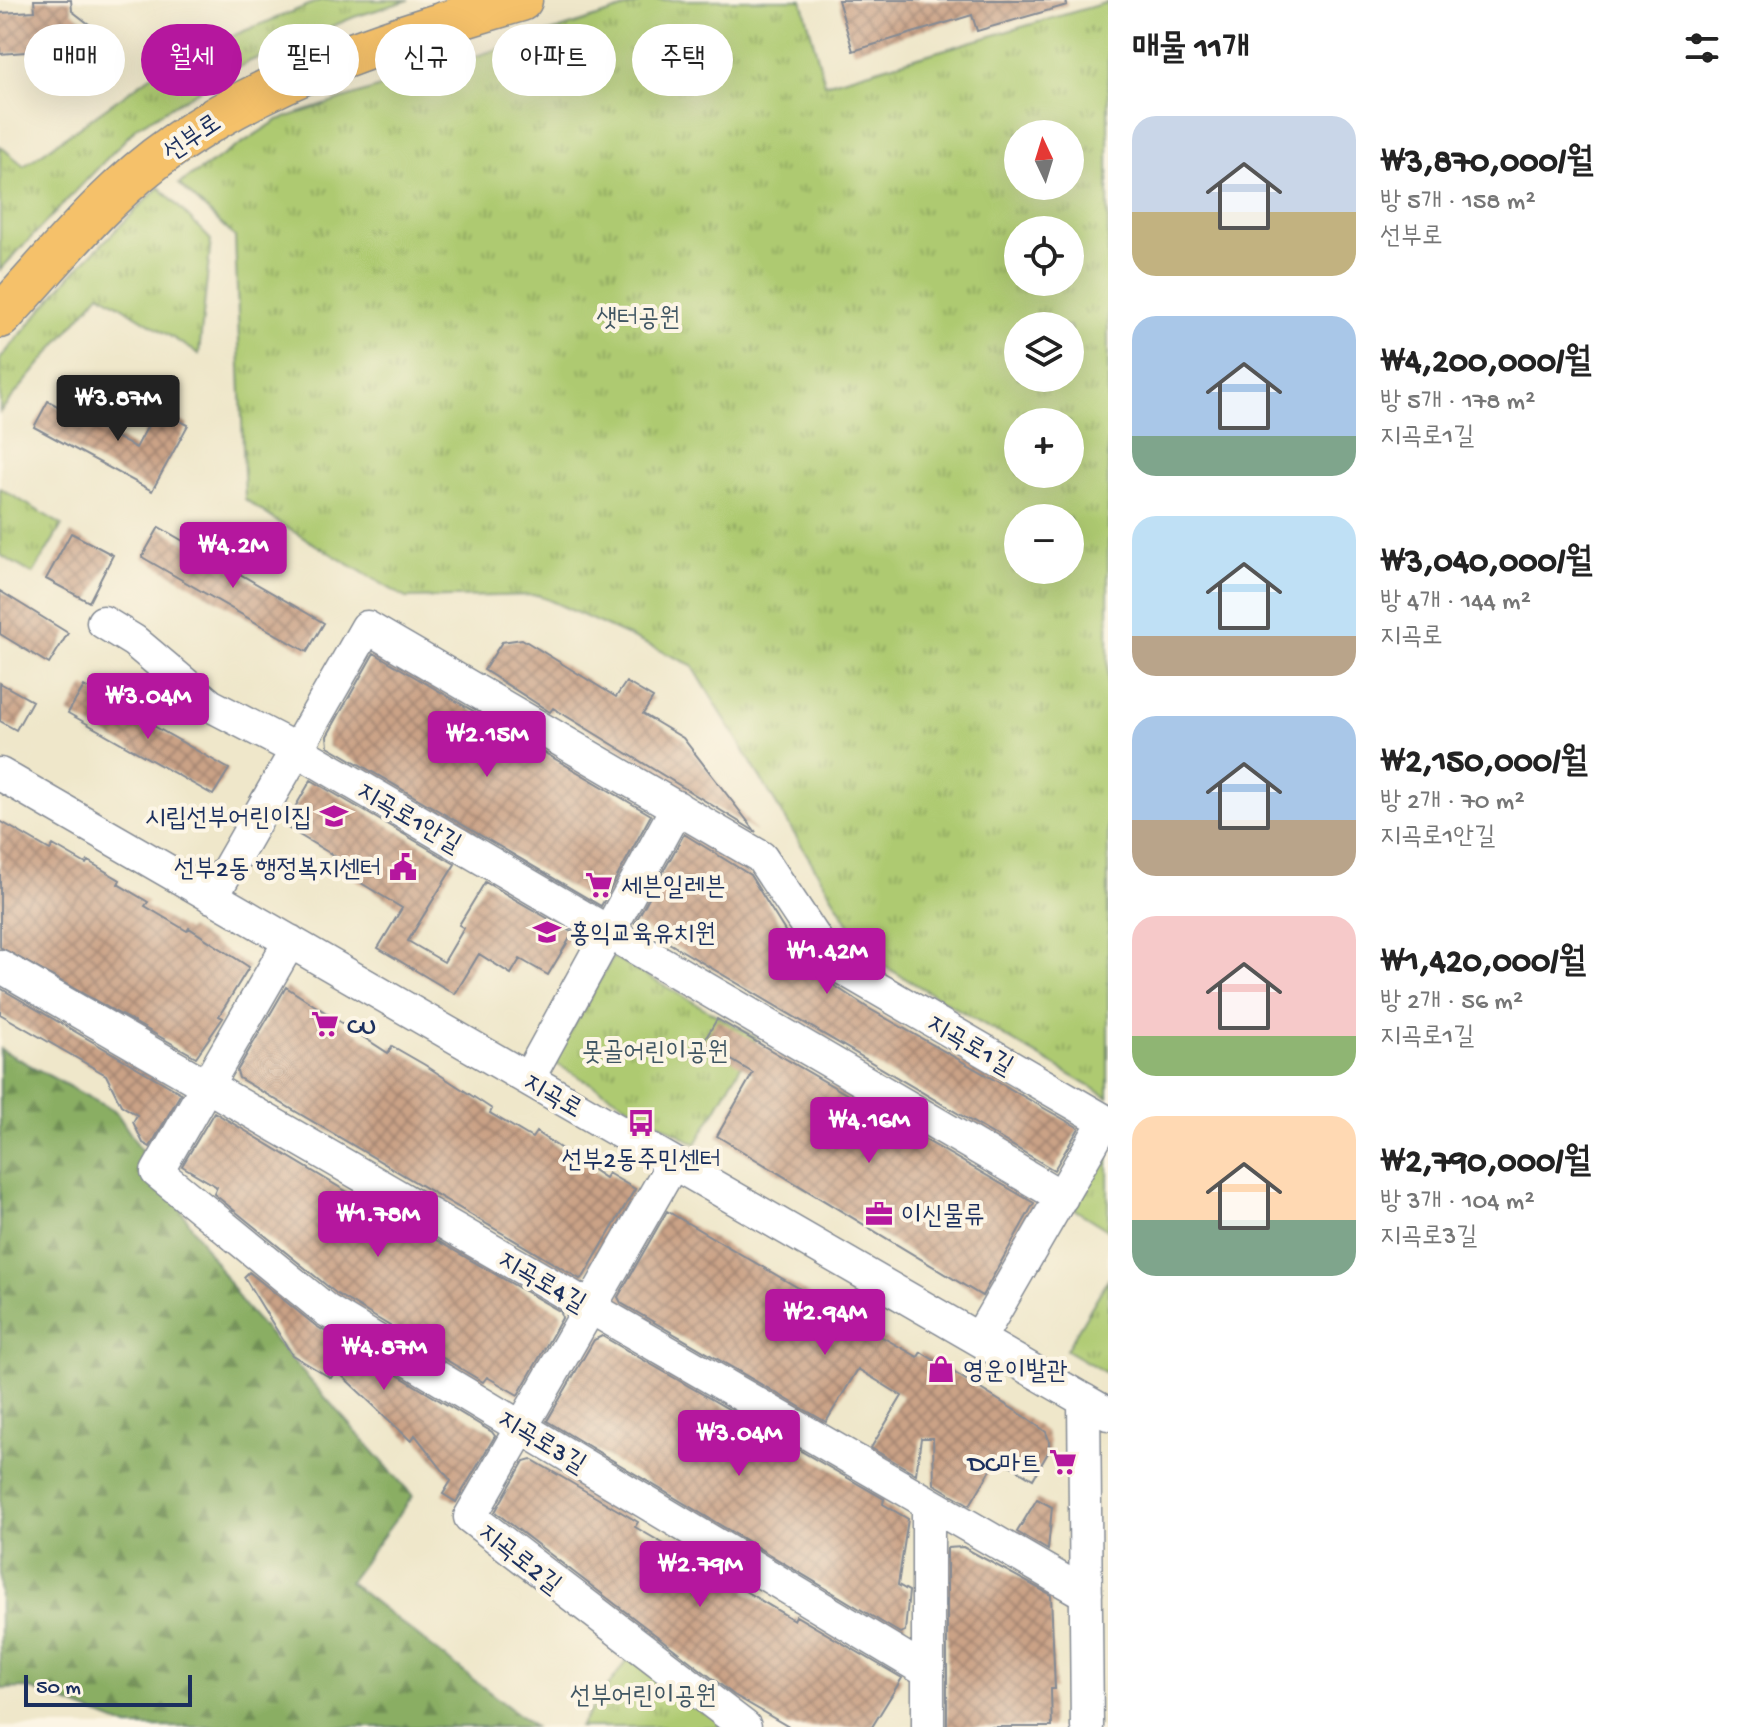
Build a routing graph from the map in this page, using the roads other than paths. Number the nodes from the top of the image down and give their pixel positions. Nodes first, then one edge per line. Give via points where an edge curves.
1 (521, 0) edge
2 (0, 317) edge
3 (103, 622) dead end
4 (297, 750) junction
5 (0, 774) edge
6 (677, 807) junction
7 (212, 897) junction
8 (609, 932) junction
9 (290, 941) junction
10 (0, 966) edge
11 (528, 1079) junction
12 (206, 1086) junction
13 (673, 1163) junction
14 (1062, 1197) junction
15 (590, 1307) junction
16 (979, 1339) junction
17 (1096, 1407) edge
18 (521, 1427) junction
19 (928, 1503) junction
20 (1086, 1594) junction
21 (928, 1672) junction
22 (745, 1727) edge
23 (928, 1727) edge
24 (1087, 1727) edge

1 - 2 main road, 선부로 via 387,39 272,85 235,107 173,145 106,202
3 - 4 street, 지곡로1안길 via 210,705
4 - 6 street, 지곡로1길 via 367,627
4 - 7 street
4 - 8 street, 지곡로1안길
5 - 7 street, 지곡로
6 - 8 street
6 - 14 street, 지곡로1길 via 761,857 830,961 1105,1121
7 - 9 street, 지곡로
8 - 11 street
8 - 14 street, 지곡로1안길
9 - 11 street, 지곡로
9 - 12 street, 지곡로3길
10 - 12 street, 지곡로4길
11 - 13 street, 지곡로
12 - 15 street, 지곡로4길
12 - 18 street, 지곡로3길 via 157,1172 326,1310
13 - 15 street, 지곡로2길
13 - 16 street, 지곡로
14 - 16 street, 지곡로1길
15 - 18 street, 지곡로2길
15 - 19 street, 지곡로4길
16 - 17 street, 지곡로
17 - 20 street
18 - 21 street, 지곡로3길
18 - 22 street, 지곡로2길 via 470,1517
19 - 20 street, 지곡로4길
19 - 21 street
20 - 24 street
21 - 23 street

